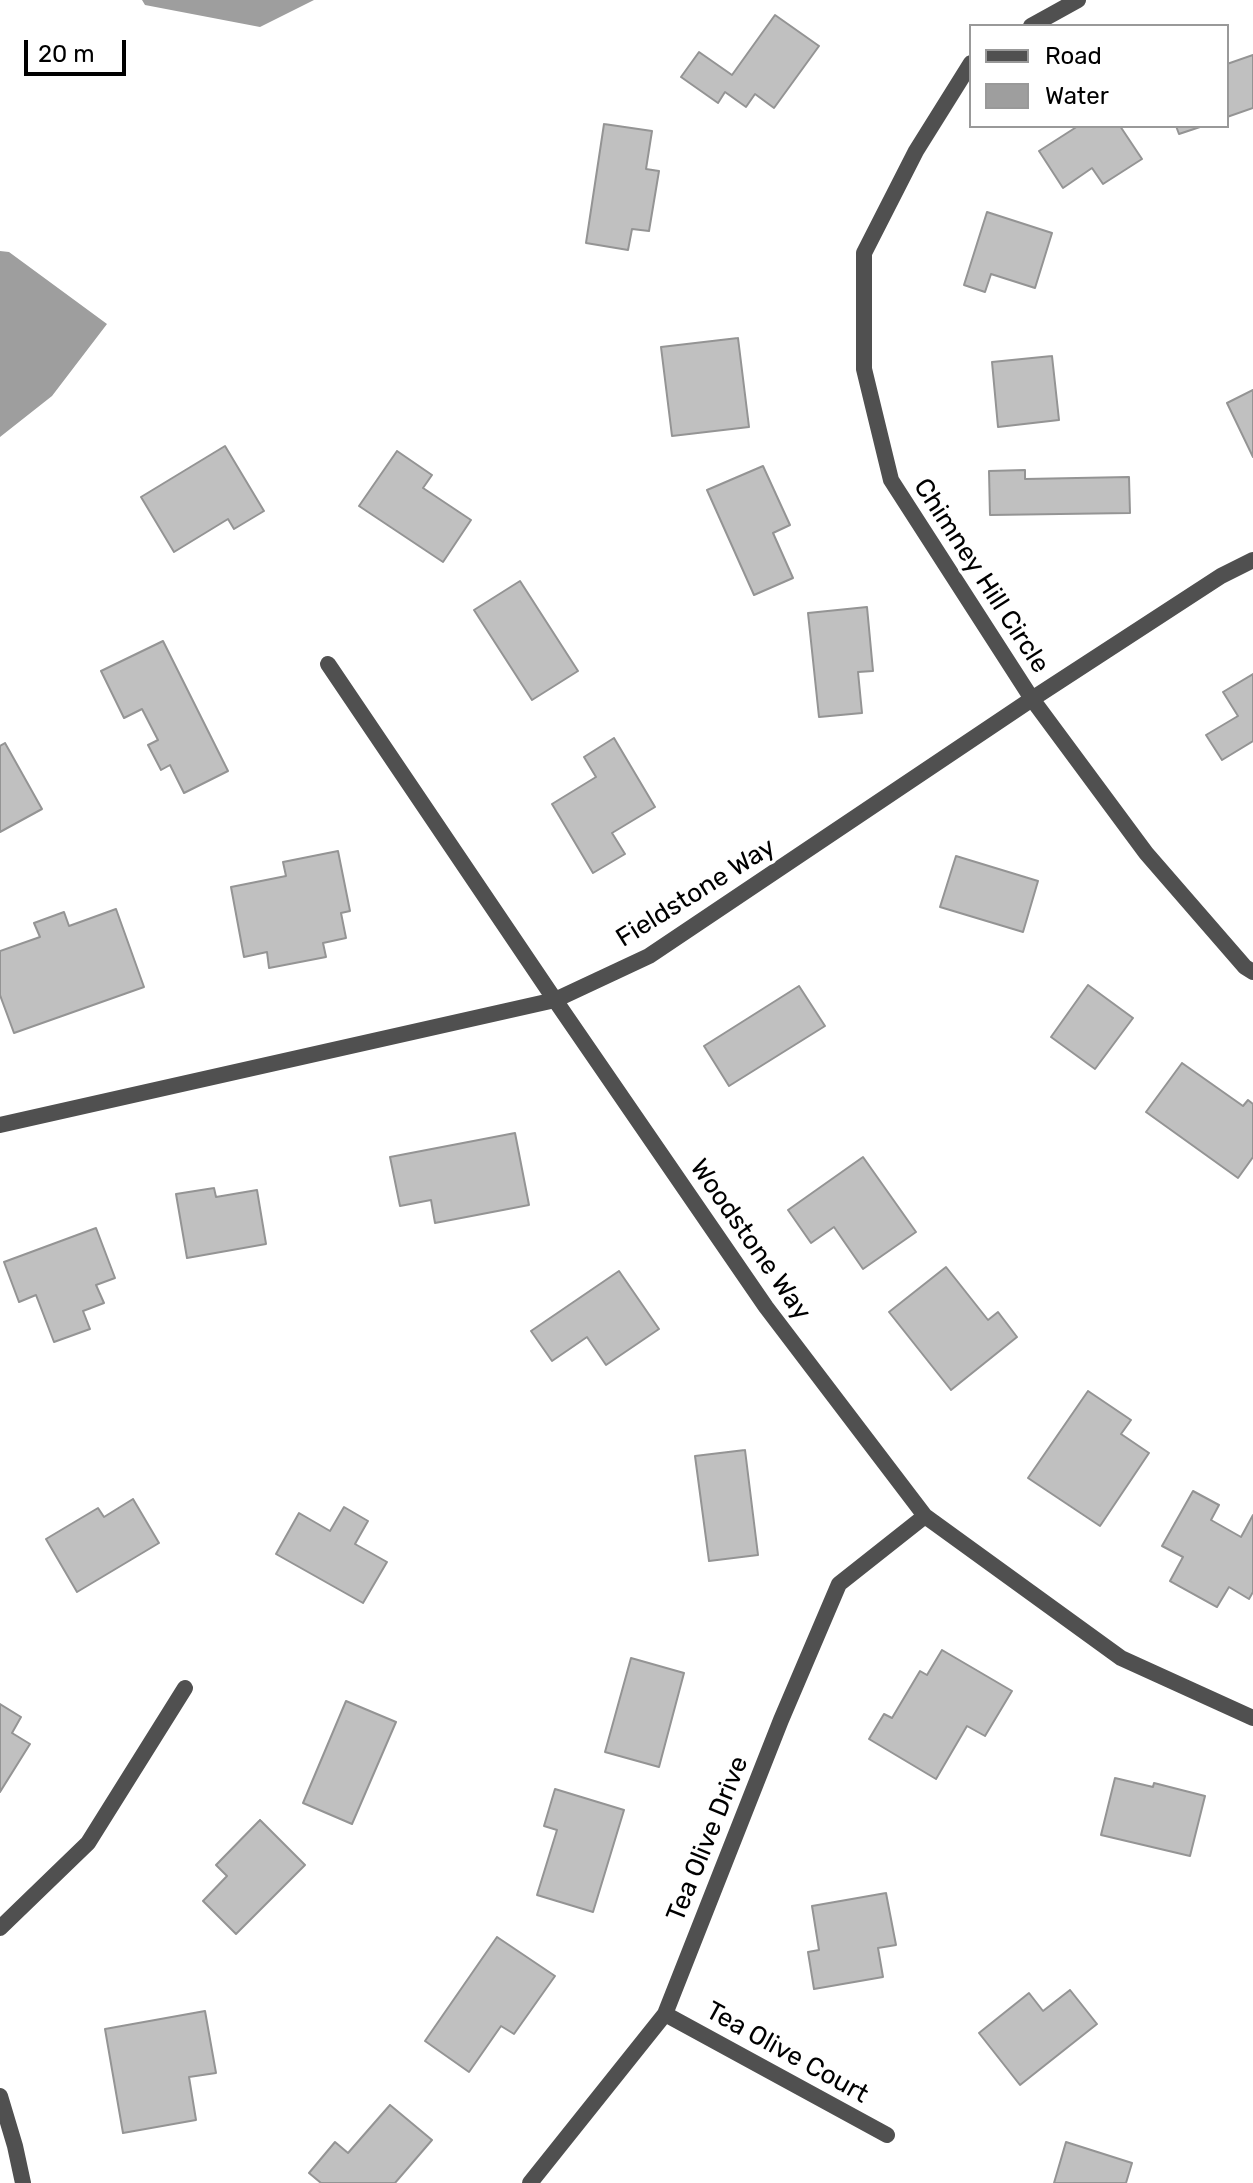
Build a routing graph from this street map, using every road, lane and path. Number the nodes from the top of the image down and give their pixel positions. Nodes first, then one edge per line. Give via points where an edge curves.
1 (1078, 0) edge
2 (1035, 24) edge
3 (969, 66) edge
4 (1253, 560) edge
5 (328, 664) dead end
6 (1032, 699) junction
7 (1253, 972) edge
8 (555, 1000) junction
9 (0, 1125) edge
10 (925, 1516) junction
11 (185, 1688) dead end
12 (1253, 1718) edge
13 (0, 1928) edge
14 (665, 2014) junction
15 (0, 2096) edge
16 (887, 2135) dead end
17 (23, 2183) edge
18 (530, 2183) edge

1 - 2 street
3 - 6 street, Chimney Hill Circle via 916,151 864,253 864,369 891,480
4 - 6 street, Fieldstone Way
5 - 8 street, Woodstone Way
6 - 7 street, Chimney Hill Circle via 1146,853
6 - 8 street, Fieldstone Way via 649,956
8 - 9 street, Fieldstone Way
8 - 10 street, Woodstone Way via 766,1307
10 - 12 street, Woodstone Way via 1121,1658
10 - 14 street, Tea Olive Drive via 839,1584
11 - 13 street via 88,1843
14 - 16 street, Tea Olive Court
14 - 18 street, Tea Olive Drive
15 - 17 street

